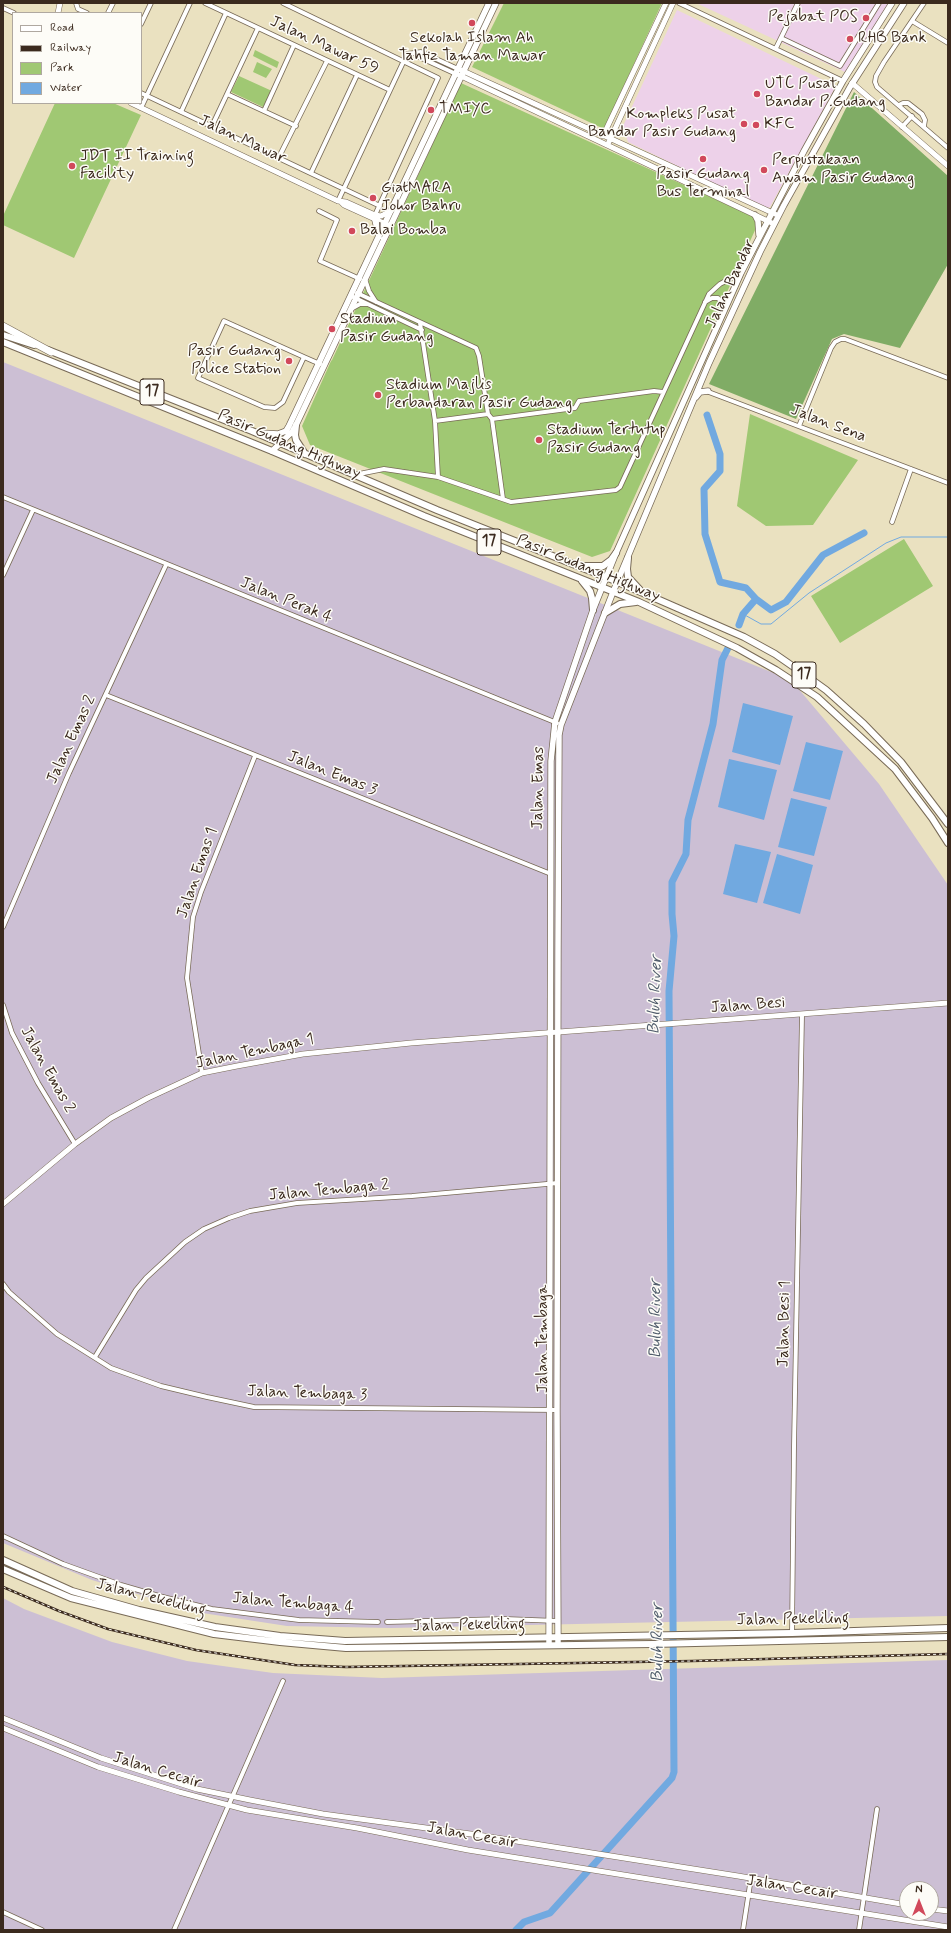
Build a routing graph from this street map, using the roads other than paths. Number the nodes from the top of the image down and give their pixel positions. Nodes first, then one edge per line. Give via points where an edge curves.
1 (76, 3) edge
2 (113, 3) edge
3 (151, 3) edge
4 (190, 3) edge
5 (205, 3) edge
6 (283, 3) edge
7 (489, 3) edge
8 (496, 3) edge
9 (666, 3) edge
10 (673, 3) edge
11 (679, 3) edge
12 (798, 3) edge
13 (879, 3) edge
14 (892, 3) edge
15 (904, 3) edge
16 (924, 3) edge
17 (85, 12) edge
18 (108, 12) edge
19 (226, 13) junction
20 (912, 21) junction
21 (142, 22) edge
22 (258, 28) junction
23 (781, 38) junction
24 (948, 43) edge
25 (294, 45) junction
26 (776, 48) junction
27 (404, 60) junction
28 (327, 61) junction
29 (460, 73) junction
30 (357, 75) junction
31 (844, 81) junction
32 (852, 83) junction
33 (390, 90) junction
34 (142, 94) edge
35 (227, 94) junction
36 (147, 96) junction
37 (133, 104) edge
38 (899, 105) junction
39 (141, 108) junction
40 (264, 111) junction
41 (181, 112) junction
42 (912, 116) junction
43 (212, 126) junction
44 (296, 126) junction
45 (924, 126) junction
46 (902, 127) junction
47 (604, 134) junction
48 (611, 137) junction
49 (600, 141) junction
50 (608, 144) junction
51 (948, 148) edge
52 (279, 157) junction
53 (948, 166) edge
54 (311, 173) junction
55 (344, 189) junction
56 (340, 201) junction
57 (380, 206) junction
58 (391, 210) junction
59 (319, 211) dead end
60 (772, 212) junction
61 (755, 215) junction
62 (778, 216) junction
63 (375, 217) junction
64 (767, 221) junction
65 (774, 224) junction
66 (388, 225) junction
67 (379, 237) junction
68 (758, 238) junction
69 (741, 273) junction
70 (363, 280) junction
71 (355, 295) junction
72 (376, 302) junction
73 (705, 302) junction
74 (368, 304) junction
75 (351, 309) junction
76 (723, 313) junction
77 (420, 323) junction
78 (3, 326) edge
79 (422, 330) junction
80 (3, 335) edge
81 (3, 342) edge
82 (51, 352) junction
83 (304, 357) junction
84 (321, 365) junction
85 (698, 370) junction
86 (948, 378) edge
87 (698, 388) junction
88 (708, 391) junction
89 (663, 392) junction
90 (685, 398) junction
91 (692, 402) junction
92 (201, 412) junction
93 (488, 414) junction
94 (492, 419) junction
95 (198, 421) junction
96 (435, 421) junction
97 (296, 425) junction
98 (799, 426) junction
99 (252, 432) junction
100 (280, 443) junction
101 (272, 451) junction
102 (305, 454) junction
103 (911, 469) junction
104 (354, 475) junction
105 (438, 477) junction
106 (948, 483) edge
107 (3, 497) edge
108 (503, 499) junction
109 (33, 510) junction
110 (892, 522) dead end
111 (616, 553) junction
112 (628, 558) junction
113 (166, 565) junction
114 (576, 565) junction
115 (3, 574) edge
116 (574, 576) junction
117 (606, 577) junction
118 (618, 582) junction
119 (602, 587) junction
120 (614, 592) junction
121 (642, 593) junction
122 (639, 602) junction
123 (593, 610) junction
124 (605, 613) junction
125 (106, 695) junction
126 (555, 722) junction
127 (561, 725) junction
128 (255, 756) junction
129 (948, 824) edge
130 (948, 843) edge
131 (551, 874) junction
132 (3, 928) edge
133 (948, 1003) edge
134 (3, 1006) edge
135 (802, 1015) junction
136 (558, 1033) junction
137 (550, 1034) junction
138 (202, 1073) junction
139 (75, 1144) junction
140 (558, 1183) junction
141 (551, 1184) junction
142 (3, 1204) edge
143 (3, 1284) edge
144 (94, 1357) junction
145 (550, 1410) junction
146 (557, 1410) junction
147 (3, 1536) edge
148 (3, 1560) edge
149 (3, 1569) edge
150 (548, 1621) junction
151 (558, 1621) junction
152 (378, 1622) dead end
153 (387, 1622) dead end
154 (948, 1628) edge
155 (900, 1630) junction
156 (792, 1634) junction
157 (948, 1637) edge
158 (900, 1638) junction
159 (549, 1641) junction
160 (558, 1641) junction
161 (283, 1681) dead end
162 (3, 1718) edge
163 (3, 1728) edge
164 (232, 1796) junction
165 (228, 1805) junction
166 (877, 1808) dead end
167 (751, 1878) junction
168 (748, 1894) junction
169 (864, 1897) junction
170 (899, 1904) edge
171 (3, 1912) edge
172 (862, 1913) junction
173 (948, 1927) edge
174 (42, 1930) edge
175 (174, 1930) edge
176 (742, 1930) edge
177 (859, 1930) edge

1 - 17 street via 78,9
2 - 18 street
3 - 21 street
4 - 36 street
5 - 19 street, Jalan Mawar 59
6 - 27 street
7 - 29 main road
8 - 29 main road
9 - 47 street
10 - 48 street
11 - 26 street
12 - 23 street
13 - 23 street via 840,66
14 - 31 main road, Jalan Bandar
15 - 32 main road, Jalan Bandar
16 - 20 street
19 - 22 street, Jalan Mawar 59
19 - 41 street
20 - 24 street
20 - 38 street via 876,79 877,86
22 - 25 street, Jalan Mawar 59
22 - 35 street
23 - 26 street
25 - 28 street, Jalan Mawar 59
25 - 40 street
26 - 31 street
27 - 29 street via 409,53 417,53 419,57
27 - 33 street
27 - 57 street via 435,75 438,81
28 - 30 street, Jalan Mawar 59
28 - 44 street
29 - 47 street
29 - 49 street
29 - 58 main road
29 - 66 main road
30 - 33 street, Jalan Mawar 59
30 - 54 street
31 - 60 main road, Jalan Bandar
32 - 46 street
32 - 62 main road, Jalan Bandar
33 - 55 street
34 - 36 street
35 - 40 street
35 - 43 street
36 - 39 street
36 - 41 street
37 - 39 street, Jalan Mawar
38 - 42 street
38 - 45 street via 907,103 922,114 925,119
39 - 56 street, Jalan Mawar
40 - 44 street
41 - 43 street
42 - 45 street
42 - 46 street
43 - 52 street
44 - 52 street
45 - 51 street
46 - 53 street
47 - 48 street
47 - 49 street
48 - 50 street
48 - 60 street
49 - 50 street
50 - 61 street
52 - 54 street
54 - 55 street
55 - 56 street
55 - 57 street
56 - 63 street, Jalan Mawar
57 - 63 street
58 - 63 street
58 - 66 main road
59 - 70 street via 337,220 320,261
60 - 62 street
60 - 64 main road, Jalan Bandar
61 - 64 street
61 - 68 main road via 758,221
62 - 65 main road, Jalan Bandar
63 - 66 street, Jalan Mawar
63 - 67 main road
64 - 65 street
64 - 68 main road, Jalan Bandar
65 - 87 main road, Jalan Bandar
66 - 67 main road
66 - 70 main road
67 - 70 main road
68 - 69 main road, Jalan Bandar
69 - 73 street via 714,288
69 - 76 main road, Jalan Bandar
70 - 71 main road
70 - 72 street
71 - 72 street
71 - 74 street
71 - 75 main road
71 - 84 main road
72 - 77 street
73 - 76 street via 718,298 724,304
73 - 89 street
74 - 75 street via 360,304
74 - 79 street
75 - 84 main road
76 - 85 main road, Jalan Bandar
77 - 79 street
77 - 93 street via 476,348
78 - 82 highway
79 - 96 street
80 - 82 main road, Pasir Gudang Highway / 17
81 - 95 main road, Pasir Gudang Highway / 17
82 - 92 main road, Pasir Gudang Highway / 17
83 - 83 street via 224,321 198,378 264,407 275,408 283,402
83 - 84 street
84 - 97 main road
84 - 99 main road via 286,431 272,435
85 - 87 main road via 695,382
85 - 90 main road, Jalan Bandar
86 - 98 street via 841,339 831,348
87 - 88 street, Jalan Sena
87 - 90 main road via 694,388
87 - 91 main road, Jalan Bandar
88 - 91 main road via 700,392
88 - 98 street, Jalan Sena
89 - 94 street via 579,401 575,408
89 - 108 street via 620,487 616,490 517,502
90 - 111 main road, Jalan Bandar
91 - 112 main road, Jalan Bandar
92 - 95 main road via 202,416
92 - 99 main road, Pasir Gudang Highway / 17
93 - 94 street
93 - 96 street
94 - 108 street
95 - 101 main road, Pasir Gudang Highway / 17
96 - 105 street
97 - 100 main road
97 - 102 main road via 296,440
98 - 103 street, Jalan Sena
99 - 100 main road, Pasir Gudang Highway / 17
100 - 101 main road
100 - 102 main road, Pasir Gudang Highway / 17
101 - 116 main road, Pasir Gudang Highway / 17
102 - 104 main road, Pasir Gudang Highway / 17
103 - 106 street, Jalan Sena
103 - 110 street
104 - 105 street via 384,469
104 - 114 main road, Pasir Gudang Highway / 17
105 - 108 street
107 - 109 street, Jalan Perak 4
109 - 113 street, Jalan Perak 4
109 - 115 street
111 - 114 main road via 603,566
111 - 117 main road, Jalan Emas
112 - 118 main road, Jalan Bandar
112 - 121 main road via 628,577
113 - 125 street, Jalan Emas 2
113 - 126 street, Jalan Perak 4
114 - 117 main road, Pasir Gudang Highway / 17
116 - 119 main road, Pasir Gudang Highway / 17
116 - 123 main road via 586,584 590,591
117 - 118 main road, Pasir Gudang Highway / 17
117 - 119 main road, Jalan Emas
118 - 120 main road, Jalan Bandar
118 - 121 main road, Pasir Gudang Highway / 17
119 - 120 main road, Pasir Gudang Highway / 17
119 - 123 main road, Jalan Emas
120 - 122 main road, Pasir Gudang Highway / 17
120 - 124 main road, Jalan Emas
121 - 129 main road, Pasir Gudang Highway / 17 via 744,637 775,654 826,690 901,762
122 - 124 main road via 620,604
122 - 130 main road, Pasir Gudang Highway / 17 via 737,648 817,697 895,769
123 - 126 main road, Jalan Emas
124 - 127 main road, Jalan Emas
125 - 128 street, Jalan Emas 3
125 - 132 street, Jalan Emas 2 via 69,773
126 - 127 street, Jalan Perak 4
126 - 131 main road, Jalan Emas via 551,760
127 - 136 main road, Jalan Emas
128 - 131 street, Jalan Emas 3
128 - 138 street, Jalan Emas 1 via 193,917 187,978
131 - 137 main road, Jalan Emas
133 - 135 street, Jalan Besi
134 - 139 street, Jalan Emas 2 via 15,1039
135 - 136 street, Jalan Besi
135 - 156 street, Jalan Besi 1
136 - 137 street, Jalan Besi
136 - 140 main road, Jalan Tembaga
137 - 138 street, Jalan Tembaga 1 via 339,1050
137 - 141 main road, Jalan Tembaga
138 - 139 street, Jalan Tembaga 1 via 111,1118
139 - 142 street, Jalan Tembaga 1
140 - 141 street, Jalan Tembaga 2
140 - 146 main road, Jalan Tembaga
141 - 144 street, Jalan Tembaga 2 via 297,1203 250,1211 229,1218 204,1229 185,1242 146,1278
141 - 145 main road, Jalan Tembaga
143 - 144 street, Jalan Tembaga 3 via 58,1334
144 - 145 street, Jalan Tembaga 3 via 111,1368 161,1386 254,1407
145 - 146 street
145 - 150 main road, Jalan Tembaga
146 - 151 main road, Jalan Tembaga
147 - 152 street, Jalan Tembaga 4 via 63,1564 121,1585 212,1609 299,1620
148 - 159 main road, Jalan Pekeliling via 72,1591 215,1628 345,1641
149 - 159 main road, Jalan Pekeliling via 71,1598 214,1634 346,1648
150 - 151 street
150 - 153 street via 505,1619
150 - 159 main road, Jalan Tembaga
151 - 160 main road, Jalan Tembaga
154 - 155 main road, Jalan Pekeliling
155 - 156 main road, Jalan Pekeliling
155 - 158 main road
156 - 160 main road, Jalan Pekeliling via 652,1636
157 - 158 main road, Jalan Pekeliling
158 - 160 main road, Jalan Pekeliling via 653,1644
159 - 160 main road, Jalan Pekeliling
161 - 164 street
162 - 164 street, Jalan Cecair via 101,1758 197,1788
163 - 165 street, Jalan Cecair via 98,1767
164 - 165 street
164 - 167 street, Jalan Cecair via 323,1814
165 - 168 street, Jalan Cecair via 545,1862
165 - 175 street
166 - 169 street
167 - 168 street
167 - 169 street, Jalan Cecair
168 - 172 street, Jalan Cecair
168 - 176 street
169 - 170 street, Jalan Cecair
169 - 172 street
171 - 174 street
172 - 173 street, Jalan Cecair
172 - 177 street

